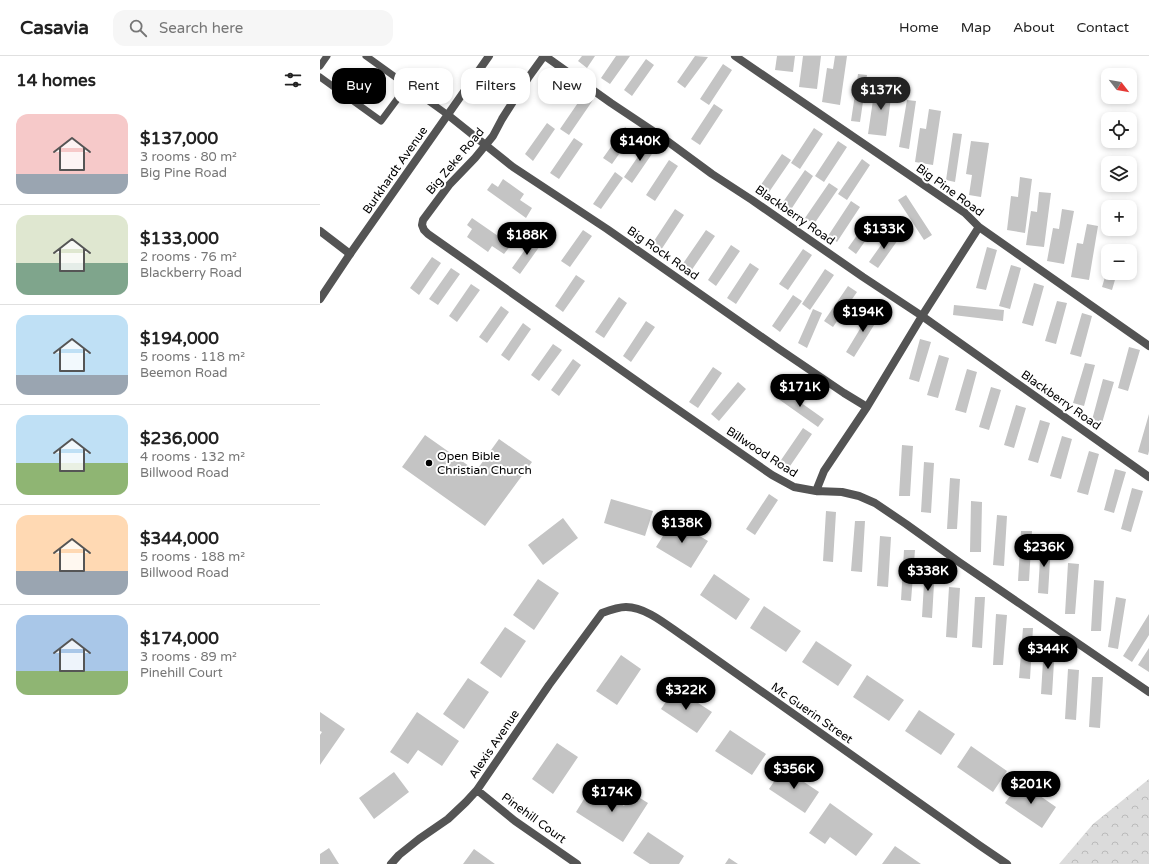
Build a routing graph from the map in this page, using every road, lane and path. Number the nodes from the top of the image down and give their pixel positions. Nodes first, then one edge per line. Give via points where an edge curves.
1 (327, 56) edge
2 (366, 56) edge
3 (489, 56) edge
4 (544, 56) edge
5 (735, 56) edge
6 (320, 66) edge
7 (394, 76) edge
8 (320, 77) edge
9 (394, 104) edge
10 (432, 104) edge
11 (448, 115) junction
12 (485, 146) junction
13 (423, 220) joint
14 (979, 227) junction
15 (320, 231) edge
16 (350, 254) junction
17 (320, 299) edge
18 (922, 316) junction
19 (1149, 346) edge
20 (867, 406) junction
21 (1149, 477) edge
22 (816, 491) junction
23 (598, 619) joint
24 (1149, 692) edge
25 (477, 790) junction
26 (391, 864) edge
27 (577, 864) edge
28 (1007, 864) edge

1 - 6 lane
2 - 7 lane
3 - 11 street, Burkhardt Avenue
4 - 12 street, Big Zeke Road
4 - 18 street, Blackberry Road via 863,278
5 - 14 street, Big Pine Road via 965,213
8 - 9 lane via 381,121
10 - 11 lane
11 - 12 street, Big Rock Road
11 - 16 street, Burkhardt Avenue
12 - 13 street, Big Zeke Road via 449,185
12 - 20 street, Big Rock Road via 779,349
13 - 22 street, Billwood Road via 422,225 428,234 676,409 772,475 794,487
14 - 18 street
14 - 19 street, Big Pine Road
15 - 16 street
16 - 17 street, Burkhardt Avenue
18 - 20 street
18 - 21 street, Blackberry Road
20 - 22 street via 824,471
22 - 24 street, Billwood Road via 842,492 875,503
23 - 25 street, Alexis Avenue
23 - 28 street, Mc Guerin Street via 602,613 614,608 626,607 648,613
25 - 26 street, Alexis Avenue via 448,819 419,839
25 - 27 street, Pinehill Court via 515,821

